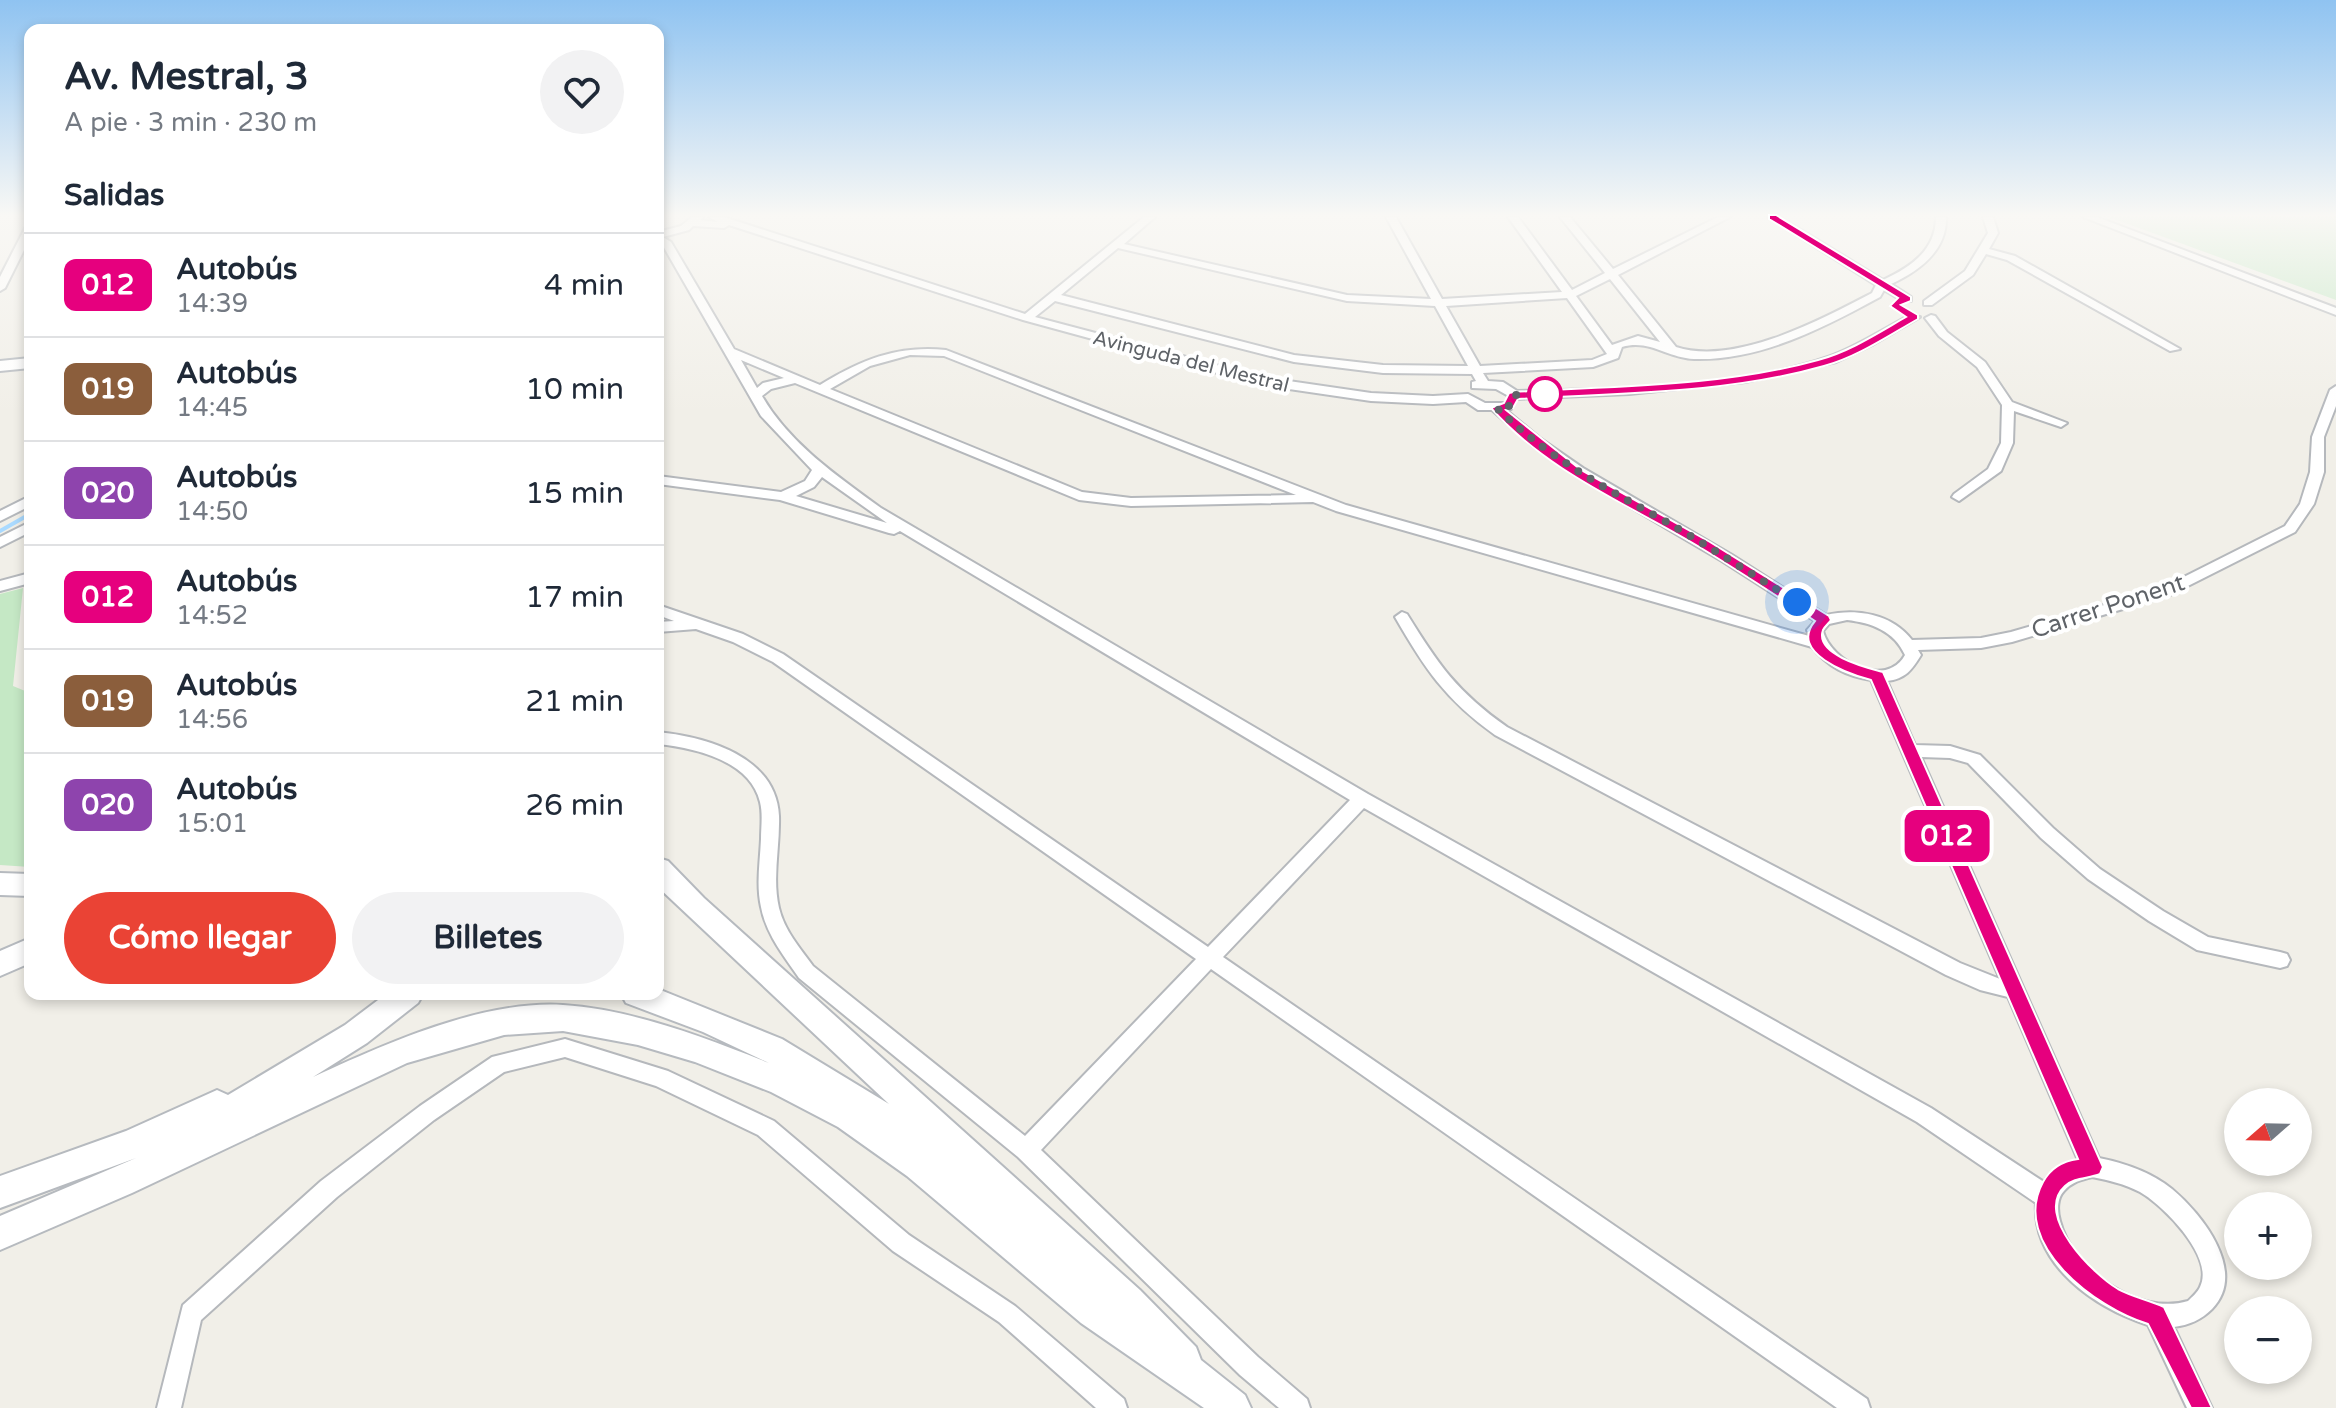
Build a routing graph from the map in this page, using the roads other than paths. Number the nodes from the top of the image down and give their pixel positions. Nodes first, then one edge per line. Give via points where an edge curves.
1 (690, 283) edge
2 (917, 283) edge
3 (1071, 283) edge
4 (1278, 283) edge
5 (1427, 283) edge
6 (1561, 283) edge
7 (1595, 283) edge
8 (1616, 283) edge
9 (1877, 283) edge
10 (1886, 283) edge
11 (1956, 283) edge
12 (2055, 283) edge
13 (2260, 283) edge
14 (1881, 285) junction
15 (1570, 295) junction
16 (1054, 297) junction
17 (1907, 299) junction
18 (1438, 303) junction
19 (1928, 303) junction
20 (2336, 312) edge
21 (1914, 317) junction
22 (1027, 318) junction
23 (1931, 318) junction
24 (1899, 325) junction
25 (1943, 334) junction
26 (2174, 349) dead end
27 (728, 351) junction
28 (1673, 351) junction
29 (24, 354) edge
30 (0, 356) edge
31 (1614, 356) junction
32 (24, 364) edge
33 (0, 366) edge
34 (1476, 370) junction
35 (782, 373) junction
36 (796, 379) junction
37 (1483, 383) junction
38 (820, 390) junction
39 (2336, 390) edge
40 (751, 391) junction
41 (1514, 395) junction
42 (1468, 398) junction
43 (2008, 405) junction
44 (1497, 408) junction
45 (2061, 423) dead end
46 (819, 469) junction
47 (1258, 476) junction
48 (664, 481) edge
49 (835, 481) junction
50 (782, 496) junction
51 (1959, 497) dead end
52 (1236, 498) junction
53 (798, 500) junction
54 (1319, 500) junction
55 (24, 503) edge
56 (876, 511) junction
57 (0, 517) edge
58 (24, 529) edge
59 (917, 536) junction
60 (0, 543) edge
61 (24, 580) edge
62 (0, 586) edge
63 (664, 612) edge
64 (1402, 617) dead end
65 (1824, 620) junction
66 (664, 626) edge
67 (705, 626) junction
68 (1817, 643) junction
69 (1909, 645) junction
70 (1877, 676) junction
71 (664, 739) edge
72 (1909, 751) junction
73 (1362, 799) junction
74 (664, 875) edge
75 (0, 884) edge
76 (24, 885) edge
77 (24, 953) edge
78 (1210, 956) junction
79 (2280, 960) dead end
80 (0, 964) edge
81 (2017, 991) junction
82 (401, 1000) edge
83 (653, 1000) edge
84 (317, 1059) junction
85 (1026, 1150) junction
86 (2092, 1167) junction
87 (0, 1192) edge
88 (2047, 1197) junction
89 (0, 1232) edge
90 (2156, 1315) junction
91 (1219, 1397) edge
92 (169, 1408) edge
93 (1115, 1408) edge
94 (1298, 1408) edge
95 (1858, 1408) edge
96 (2200, 1408) edge

1 - 27 street
2 - 22 street, Avinguda del Mestral
3 - 16 street
4 - 18 street via 1339,297
5 - 18 street
6 - 15 street
7 - 15 street
8 - 28 street
9 - 14 street
10 - 14 street, Avinguda del Mestral
11 - 19 street
12 - 26 street
13 - 20 street
14 - 17 street
14 - 28 street, Avinguda del Mestral via 1876,295 1761,346 1707,355
15 - 18 street
15 - 31 street
16 - 22 street
16 - 34 street, Avinguda del Mestral via 1294,358 1383,369
17 - 19 street
17 - 21 street via 1896,306
18 - 34 street
19 - 23 street via 1937,312
21 - 23 street
21 - 24 street
22 - 42 street, Avinguda del Mestral via 1284,385 1395,399
23 - 25 street
24 - 25 street
24 - 41 street via 1822,363 1705,384
25 - 43 street via 1981,365
27 - 35 street
27 - 40 street
28 - 31 street, Avinguda del Mestral via 1657,342 1630,339 1617,345
29 - 30 main road
31 - 34 street, Avinguda del Mestral via 1604,362
32 - 33 main road
34 - 37 street
35 - 36 street
35 - 40 street
36 - 38 street
36 - 40 street
37 - 41 street
37 - 42 street via 1469,388
38 - 47 street via 875,357 913,350 946,353
38 - 52 street via 1079,496 1131,502
39 - 69 street, Carrer Ponent via 2318,437 2317,472 2307,504 2290,529 2165,592 2012,637
40 - 46 street via 788,440
41 - 44 street via 1509,406
42 - 44 street, Avinguda del Mestral via 1476,405
43 - 45 street
43 - 51 street via 2007,443 1994,471
44 - 65 street via 1577,472
46 - 49 street
46 - 50 street via 807,486
47 - 52 street via 1259,490
47 - 54 street
48 - 50 street
49 - 53 street via 818,495
49 - 56 street
50 - 53 street
52 - 54 street
53 - 56 street
53 - 59 street
54 - 68 street
55 - 57 street
56 - 59 street
58 - 60 street
59 - 73 street
61 - 62 street
63 - 67 street
64 - 81 street via 1431,671 1469,709 1501,731 1953,969
65 - 68 street via 1815,630
65 - 69 street via 1847,615 1876,620
66 - 67 street
67 - 78 street via 778,658
68 - 70 street via 1847,669
69 - 70 street via 1913,655 1903,671
70 - 72 street
71 - 85 street via 715,748 745,768 767,798 770,909 784,942 806,972
72 - 79 street via 1953,751 1974,759 2094,874 2156,916 2204,944
72 - 81 street
73 - 78 street
73 - 88 street via 1924,1115
74 - 91 main road via 1128,1302
75 - 76 main road
77 - 80 main road
78 - 85 street
78 - 95 street
81 - 86 street
82 - 84 main road
83 - 91 main road via 786,1056 919,1142
84 - 87 main road via 133,1144
84 - 89 main road via 205,1126
85 - 94 street
86 - 88 street via 2071,1170 2055,1180
86 - 90 street via 2132,1177 2171,1201 2209,1255 2214,1273 2205,1302 2176,1316
88 - 90 street via 2053,1236 2084,1278 2131,1308
89 - 91 main road via 401,1051 504,1022 563,1018 698,1049 782,1082 849,1117 919,1165 1093,1311
90 - 96 street
92 - 93 street via 191,1313 329,1189 427,1113 499,1064 565,1048 661,1078 766,1128 901,1243 1007,1314

